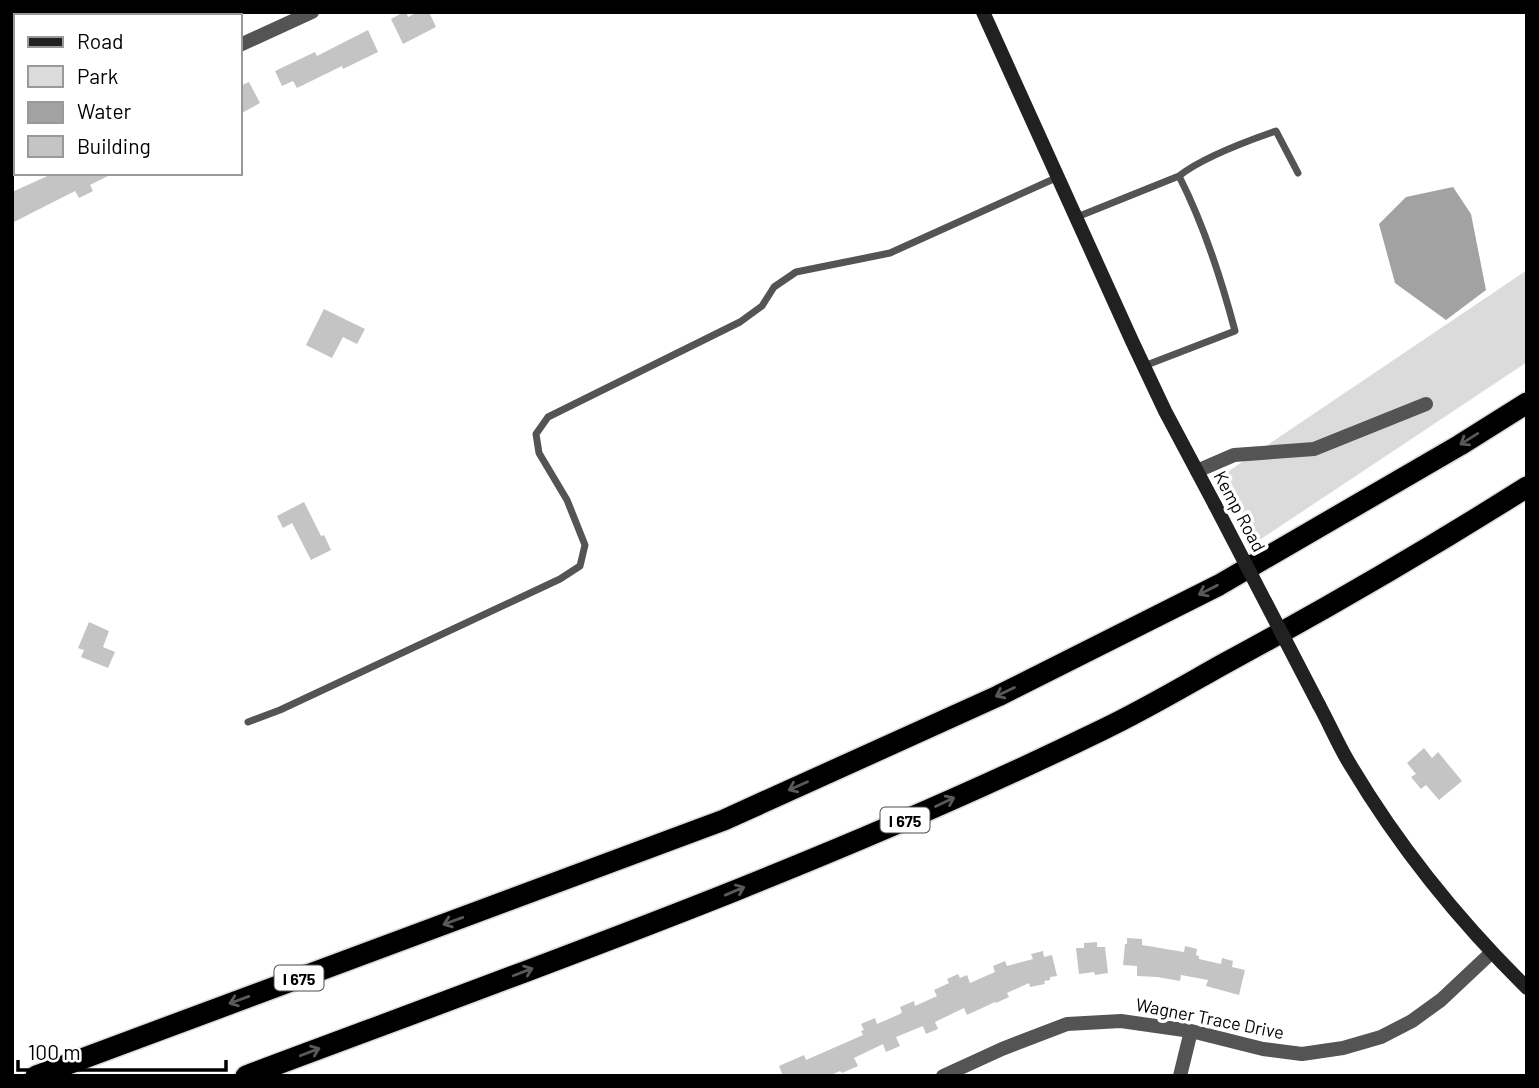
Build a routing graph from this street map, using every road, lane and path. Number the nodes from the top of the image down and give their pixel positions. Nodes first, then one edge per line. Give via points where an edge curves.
1 (312, 12) edge
2 (984, 12) edge
3 (242, 44) edge
4 (1298, 173) dead end
5 (1179, 176) junction
6 (1058, 177) junction
7 (1076, 218) junction
8 (1144, 366) junction
9 (1527, 403) edge
10 (1426, 404) dead end
11 (1197, 471) junction
12 (1527, 487) edge
13 (248, 722) dead end
14 (1491, 953) junction
15 (1527, 988) edge
16 (1191, 1031) junction
17 (36, 1076) edge
18 (246, 1076) edge
19 (943, 1076) edge
20 (1180, 1076) edge

1 - 3 street
2 - 6 main road, Kemp Road
4 - 5 lane via 1276,131
5 - 7 lane
5 - 8 lane via 1195,206 1235,331
6 - 7 main road, Kemp Road
6 - 13 lane via 890,253 796,272 740,322 548,417 536,434 539,453 567,500 585,545 580,566 548,585
7 - 8 main road, Kemp Road
8 - 11 main road, Kemp Road
9 -> 17 highway, I 675 via 1219,585 998,696 724,820
10 - 11 street via 1314,449 1234,455
11 - 14 main road, Kemp Road, bridge via 1350,764 1392,830
18 -> 12 highway, I 675 via 702,905 920,814 1092,735 1273,637
14 - 15 main road, Kemp Road
14 - 16 street, Wagner Trace Drive via 1412,1021 1381,1037 1343,1048 1302,1054
16 - 19 street, Wagner Trace Drive via 1121,1021 1067,1024
16 - 20 street

